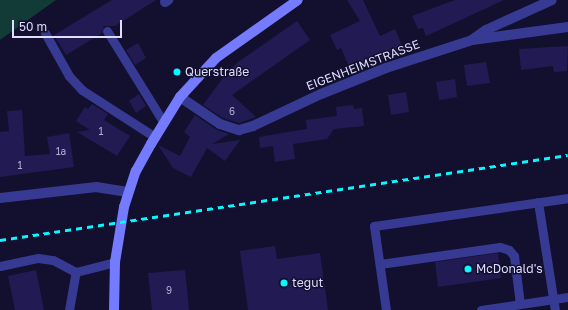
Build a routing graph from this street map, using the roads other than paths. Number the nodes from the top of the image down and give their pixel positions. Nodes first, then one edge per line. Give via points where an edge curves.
1 (298, 0) edge
2 (552, 0) edge
3 (568, 27) edge
4 (107, 31) dead end
5 (45, 33) dead end
6 (472, 40) junction
7 (180, 97) junction
8 (164, 123) junction
9 (155, 137) junction
10 (128, 192) junction
11 (0, 198) edge
12 (568, 198) edge
13 (538, 202) junction
14 (115, 262) junction
15 (380, 264) junction
16 (0, 266) edge
17 (76, 272) junction
18 (568, 297) edge
19 (553, 300) junction
20 (520, 304) junction
21 (69, 310) edge
22 (114, 310) edge
23 (386, 310) edge
24 (482, 310) edge
25 (555, 310) edge

1 - 7 street via 228,48
2 - 6 street via 486,30
3 - 6 street, EIGENHEIMSTRASSE
4 - 8 lane
5 - 9 lane via 69,76 82,90
6 - 7 street, EIGENHEIMSTRASSE via 386,68 239,130 220,124
7 - 8 street
8 - 9 street
9 - 10 street via 136,171
10 - 11 street via 96,187
10 - 14 street
12 - 13 lane
13 - 15 lane via 374,226
13 - 19 lane
14 - 17 lane
14 - 22 street
15 - 20 lane via 500,248 509,250 514,256
15 - 23 lane
16 - 17 lane via 38,258 53,260
17 - 21 lane
18 - 19 lane
19 - 20 lane
19 - 25 lane
20 - 24 lane

